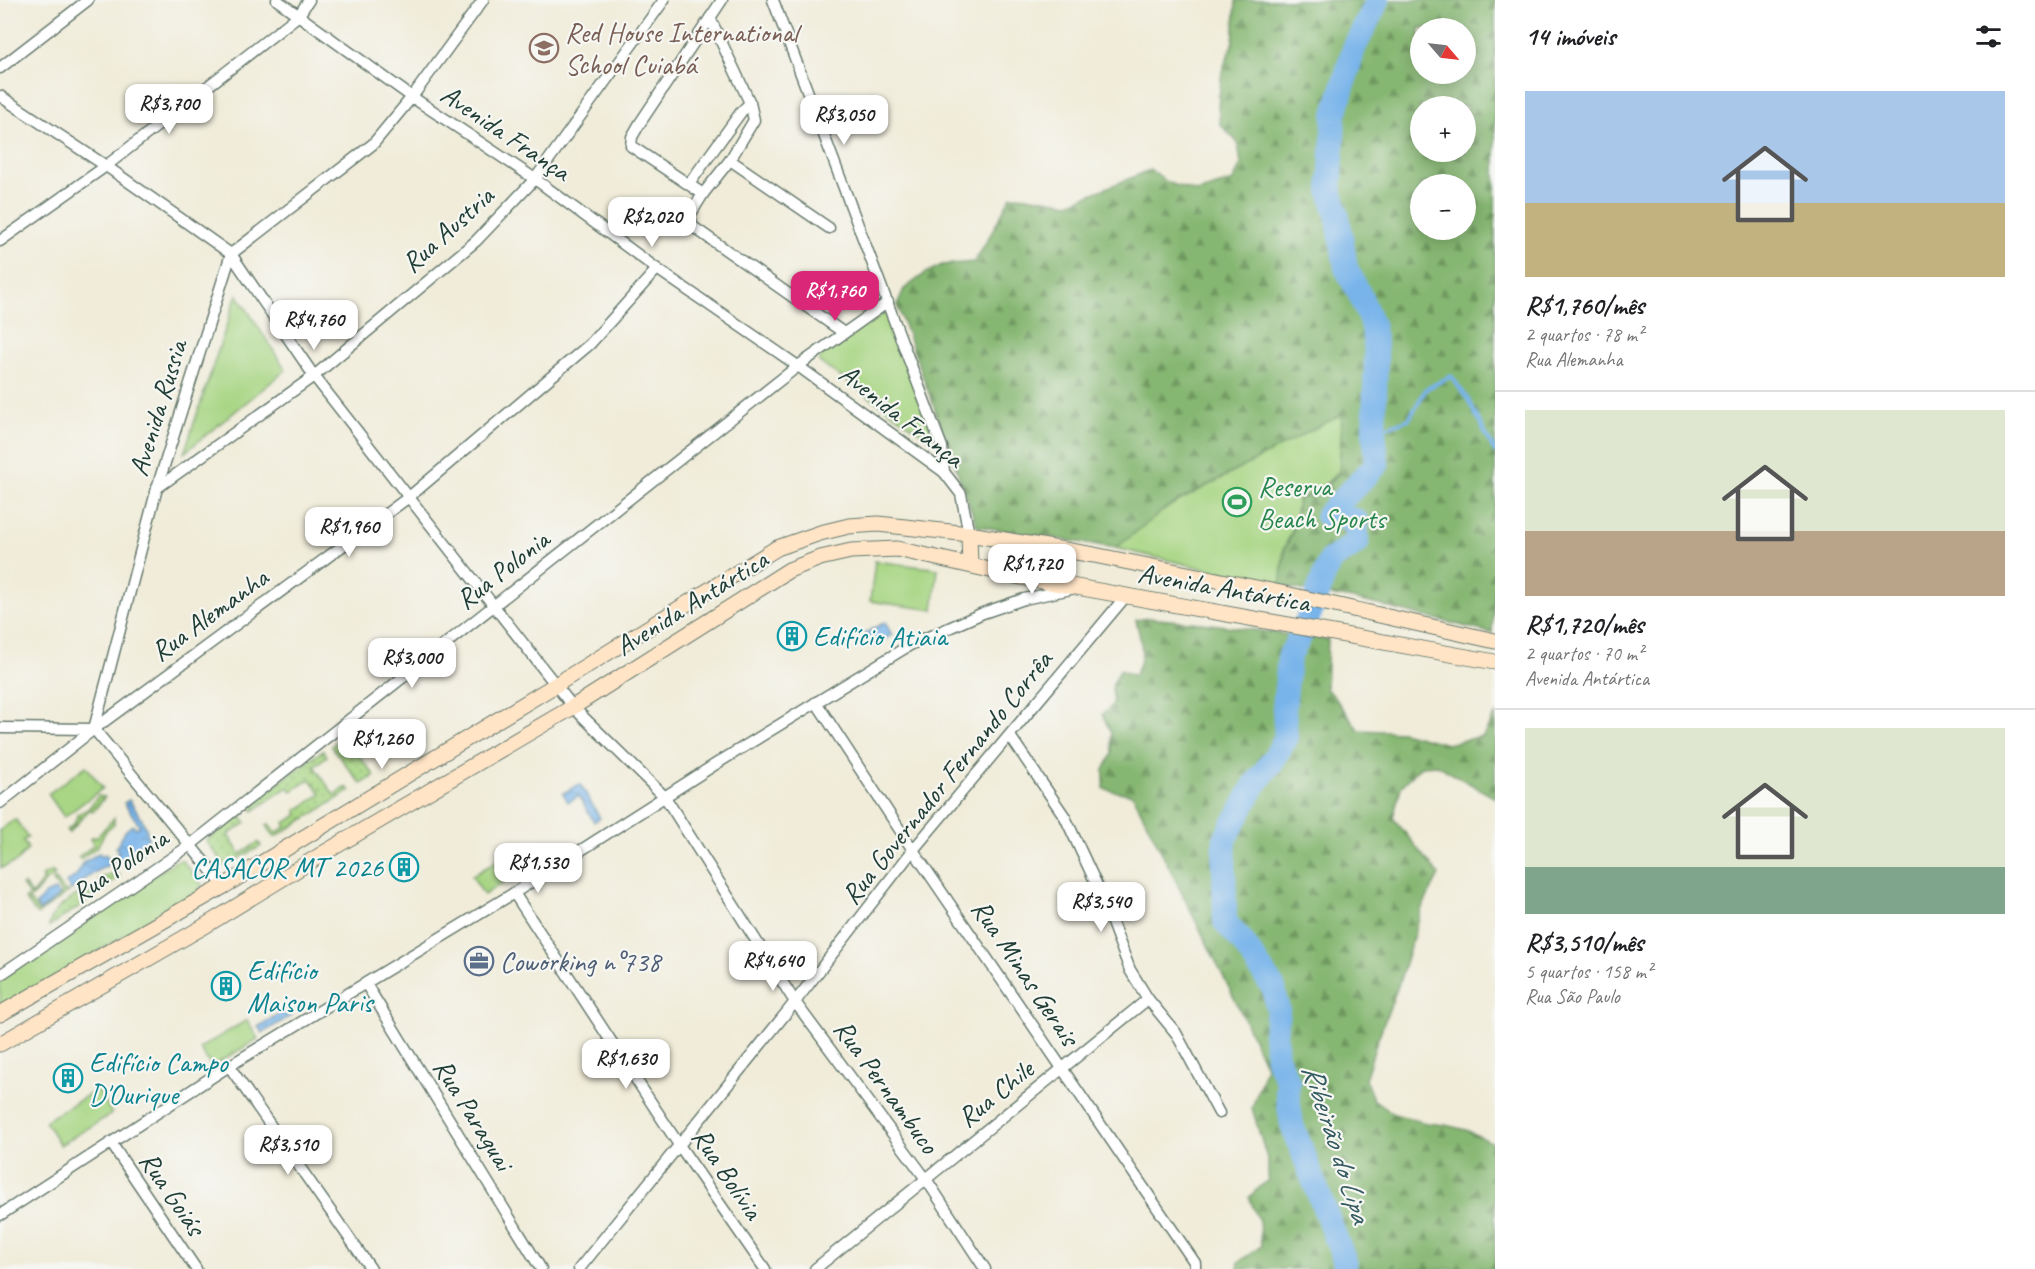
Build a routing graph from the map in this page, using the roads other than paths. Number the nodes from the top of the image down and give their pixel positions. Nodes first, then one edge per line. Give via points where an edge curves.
1 (88, 0) edge
2 (277, 0) edge
3 (309, 0) edge
4 (483, 0) edge
5 (664, 0) edge
6 (722, 0) edge
7 (773, 0) edge
8 (299, 15) junction
9 (710, 18) junction
10 (0, 68) edge
11 (0, 96) edge
12 (412, 97) junction
13 (750, 103) junction
14 (729, 160) junction
15 (106, 166) junction
16 (535, 179) junction
17 (689, 184) junction
18 (703, 194) junction
19 (829, 228) dead end
20 (0, 241) edge
21 (231, 254) junction
22 (657, 269) junction
23 (888, 302) junction
24 (844, 333) junction
25 (798, 366) junction
26 (314, 376) junction
27 (944, 472) junction
28 (156, 488) junction
29 (408, 496) junction
30 (969, 534) junction
31 (970, 565) junction
32 (1084, 587) junction
33 (1126, 596) junction
34 (494, 606) junction
35 (1495, 641) edge
36 (1495, 662) edge
37 (557, 684) junction
38 (816, 702) junction
39 (573, 707) junction
40 (0, 728) edge
41 (94, 729) junction
42 (1010, 736) junction
43 (665, 797) junction
44 (0, 803) edge
45 (312, 831) junction
46 (189, 846) junction
47 (914, 850) junction
48 (324, 853) junction
49 (224, 886) junction
50 (514, 893) junction
51 (0, 975) edge
52 (366, 984) junction
53 (1148, 999) junction
54 (795, 1002) junction
55 (0, 1014) edge
56 (0, 1044) edge
57 (229, 1066) junction
58 (1063, 1070) junction
59 (1219, 1113) dead end
60 (111, 1143) junction
61 (679, 1145) junction
62 (926, 1179) junction
63 (0, 1215) edge
64 (196, 1269) edge
65 (371, 1269) edge
66 (541, 1269) edge
67 (579, 1269) edge
68 (765, 1269) edge
69 (815, 1269) edge
70 (985, 1269) edge
71 (1196, 1269) edge

1 - 10 street
2 - 8 street, Avenida França
3 - 8 street
4 - 12 street
5 - 16 street, Rua Austria
6 - 9 street
7 - 23 street
8 - 12 street, Avenida França
8 - 15 street
9 - 13 street
9 - 17 street via 632,137 631,146
11 - 15 street
12 - 16 street, Avenida França
12 - 21 street via 373,144
13 - 14 street via 754,120
13 - 17 street
14 - 18 street
14 - 19 street
15 - 20 street
15 - 21 street
16 - 22 street, Avenida França
16 - 26 street, Rua Austria via 476,241
17 - 18 street
18 - 24 street via 690,215 692,226
21 - 26 street, Rua Pernambuco
21 - 28 street, Avenida Russia
22 - 25 street, Avenida França
22 - 29 street, Rua Alemanha via 590,344
23 - 24 street
23 - 27 street via 942,447
24 - 25 street
25 - 27 street, Avenida França
25 - 34 street, Rua Polonia
26 - 28 street, Rua Austria
26 - 29 street, Rua Pernambuco
27 - 30 street, Avenida França via 961,494
28 - 41 street, Avenida Russia
29 - 34 street, Rua Pernambuco
29 - 41 street, Rua Alemanha
30 - 31 main road
30 - 35 main road, Avenida Antártica via 1281,592
30 - 37 main road, Avenida Antártica via 887,525 859,526 820,533 777,548
31 - 32 main road, Avenida Antártica
31 - 39 main road, Avenida Antártica via 897,549 851,551 820,558 789,570
32 - 33 main road, Avenida Antártica
32 - 38 street via 1024,599 947,628 910,645
33 - 36 main road, Avenida Antártica
33 - 42 street, Rua Governador Fernando Corrêa
34 - 37 street, Rua Pernambuco
34 - 46 street, Rua Polonia
37 - 39 street, Rua Pernambuco
37 - 45 main road, Avenida Antártica
38 - 43 street
38 - 47 street, Rua Minas Gerais
39 - 43 street, Rua Pernambuco
39 - 48 main road, Avenida Antártica
40 - 41 street
41 - 44 street, Rua Alemanha
41 - 46 street
42 - 47 street, Rua Governador Fernando Corrêa
42 - 53 street via 1065,817 1101,894 1130,970
43 - 50 street
43 - 54 street, Rua Pernambuco
45 - 48 main road
45 - 49 main road, Avenida Antártica
46 - 49 street
46 - 51 street, Rua Polonia
47 - 54 street, Rua Governador Fernando Corrêa
47 - 58 street, Rua Minas Gerais
48 - 56 main road, Avenida Antártica
49 - 55 main road, Avenida Antártica
50 - 52 street
50 - 61 street, Rua Bolívia
52 - 57 street
52 - 66 street, Rua Paraguai
53 - 58 street, Rua Chile
53 - 59 street via 1176,1034
54 - 61 street, Rua Governador Fernando Corrêa
54 - 62 street, Rua Pernambuco
57 - 60 street
57 - 65 street
58 - 62 street, Rua Chile
58 - 71 street, Rua Minas Gerais
60 - 63 street
60 - 64 street, Rua Goiás
61 - 67 street, Rua Governador Fernando Corrêa
61 - 68 street, Rua Bolívia
62 - 69 street, Rua Chile
62 - 70 street, Rua Pernambuco

